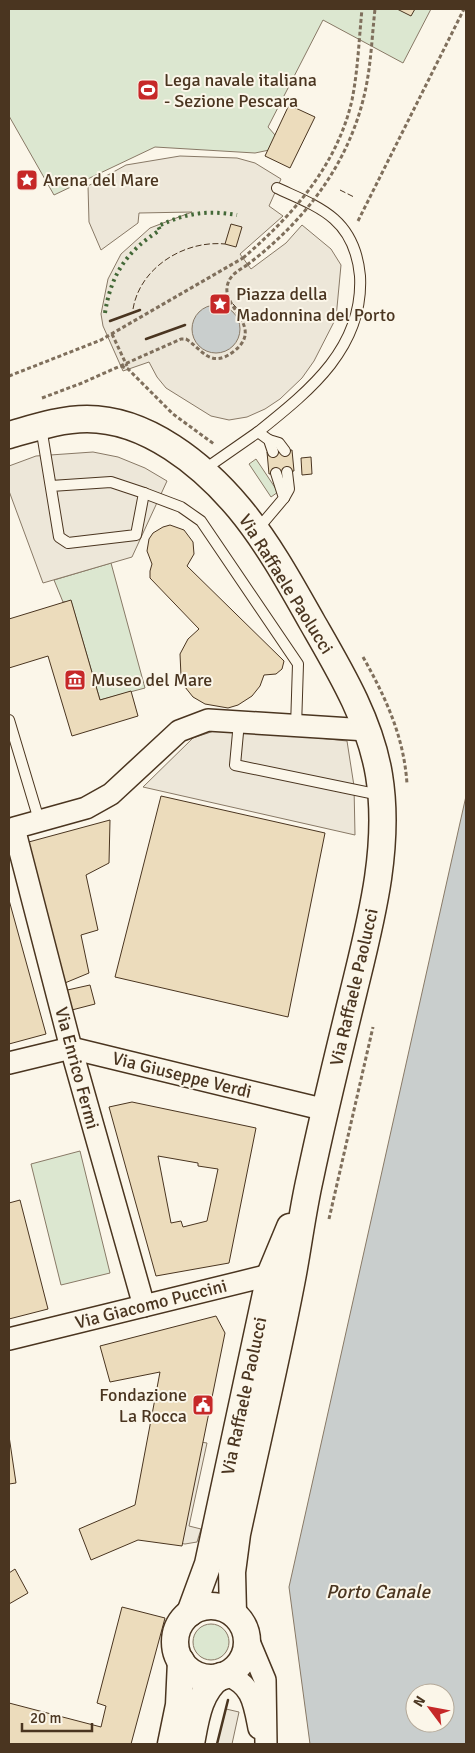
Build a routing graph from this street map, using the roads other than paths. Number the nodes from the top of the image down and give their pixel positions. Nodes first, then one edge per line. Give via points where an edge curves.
1 (277, 188) dead end
2 (41, 426) junction
3 (258, 432) junction
4 (9, 435) edge
5 (269, 440) junction
6 (285, 450) dead end
7 (273, 452) dead end
8 (202, 471) junction
9 (287, 472) dead end
10 (276, 473) dead end
11 (51, 486) junction
12 (144, 493) junction
13 (284, 498) junction
14 (257, 530) junction
15 (9, 720) edge
16 (239, 722) junction
17 (296, 727) junction
18 (367, 730) junction
19 (381, 795) junction
20 (39, 820) junction
21 (12, 825) edge
22 (71, 1048) junction
23 (9, 1063) edge
24 (326, 1110) junction
25 (281, 1280) junction
26 (144, 1306) junction
27 (9, 1339) edge
28 (190, 1613) junction
29 (233, 1613) junction
30 (247, 1637) junction
31 (181, 1661) junction
32 (223, 1676) junction
33 (171, 1744) edge
34 (191, 1744) edge
35 (261, 1744) edge
36 (266, 1744) edge

1 - 3 lane via 327,213 348,235 356,254 360,284 356,315 337,358 288,408
2 - 4 street, Via Raffaele Paolucci
2 - 8 street, Via Raffaele Paolucci via 90,419 127,424 159,441
2 - 11 lane
3 - 5 lane
3 - 8 lane
5 - 6 lane via 279,443
5 - 7 lane
8 - 14 street, Via Raffaele Paolucci via 230,497
9 - 13 lane via 289,489
10 - 13 lane
11 - 12 lane via 111,482
11 - 12 lane via 59,537 68,543 136,535
12 - 17 lane via 181,507 201,521 298,664
13 - 14 lane
14 - 18 street, Via Raffaele Paolucci via 321,638
15 - 20 lane
16 - 17 street
16 - 19 lane via 235,765
16 - 20 street via 208,720 179,732 111,794 86,808
17 - 18 street
18 - 19 street, Via Raffaele Paolucci
19 - 24 street, Via Raffaele Paolucci via 379,858 370,923
20 - 21 street
21 - 22 street, Via Enrico Fermi
22 - 23 street, Via Giuseppe Verdi
22 - 24 street, Via Giuseppe Verdi
22 - 26 street, Via Enrico Fermi
24 - 25 street, Via Raffaele Paolucci
25 - 26 street, Via Giacomo Puccini
25 - 28 street, Via Raffaele Paolucci via 209,1558
25 - 29 street, Via Raffaele Paolucci via 233,1553
26 - 27 street, Via Giacomo Puccini
28 - 29 street via 211,1606
28 - 31 street via 183,1619 176,1635
29 - 30 street via 242,1622
30 - 32 street via 242,1660
30 - 36 street via 265,1680
31 - 32 street via 194,1673
31 - 33 street via 179,1706
32 - 34 street via 211,1684 202,1700
32 - 35 street via 238,1679 248,1690

